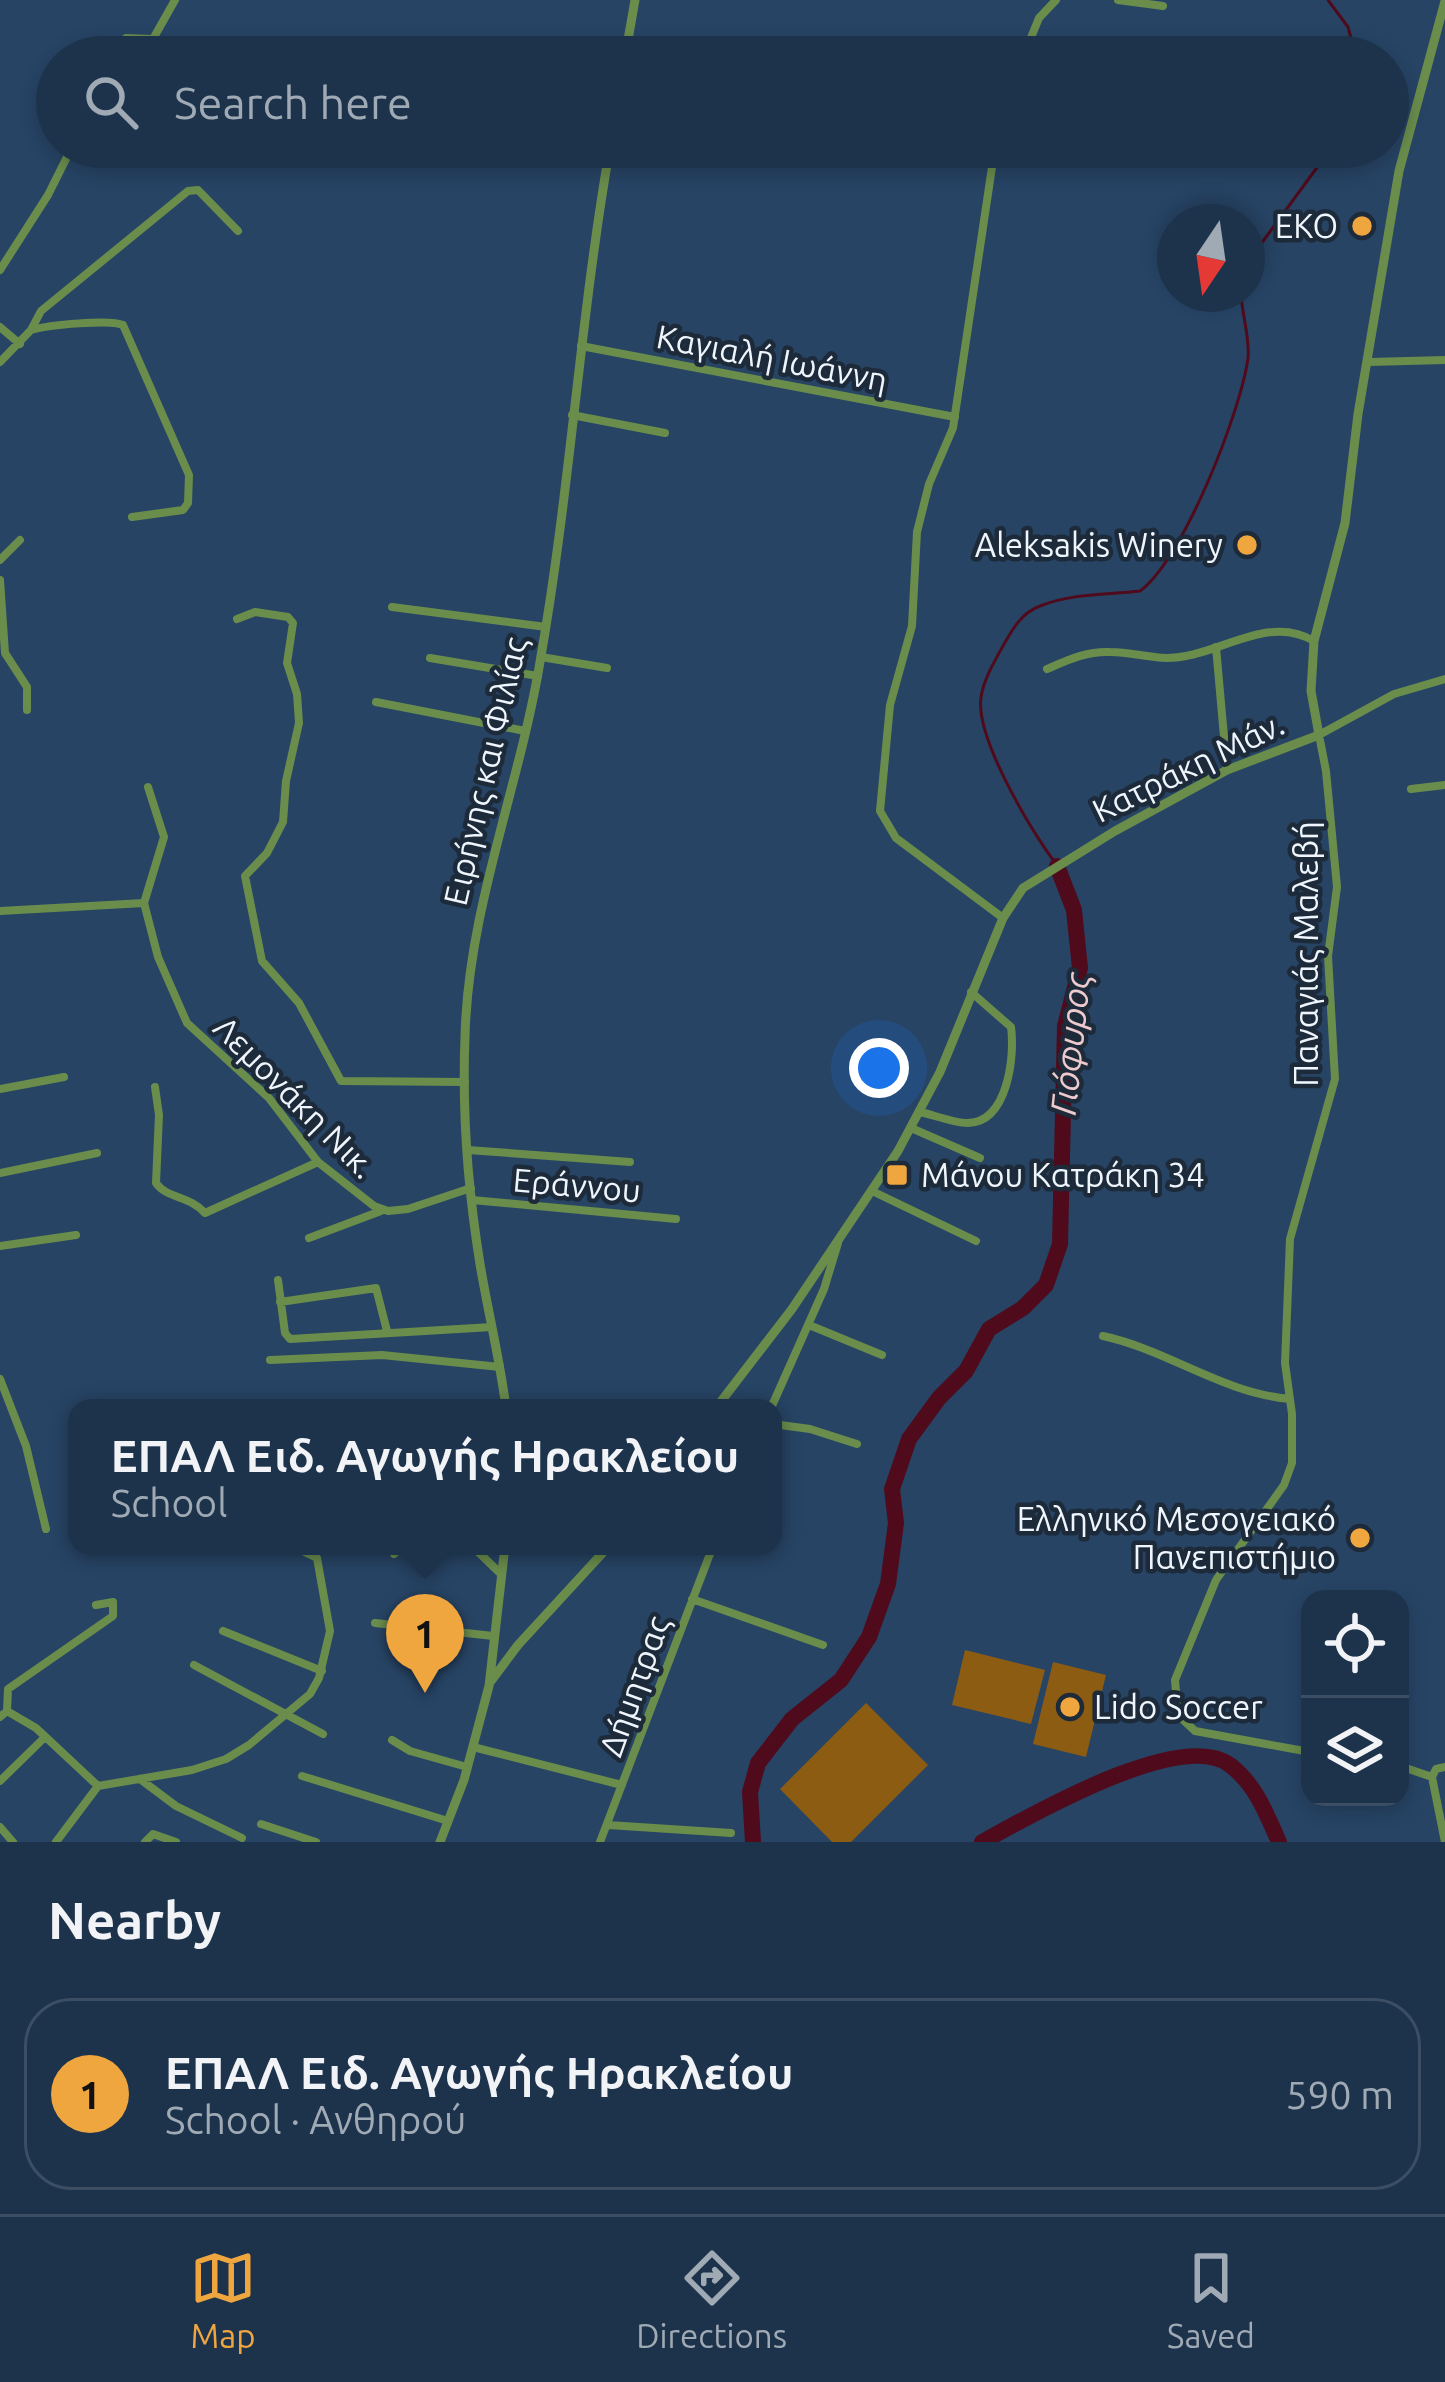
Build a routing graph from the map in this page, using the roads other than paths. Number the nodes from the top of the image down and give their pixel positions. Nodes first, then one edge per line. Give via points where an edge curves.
1 (175, 0) edge
2 (635, 0) edge
3 (1056, 0) edge
4 (1118, 0) edge
5 (1445, 1) edge
6 (1162, 6) dead end
7 (155, 36) edge
8 (629, 36) edge
9 (1032, 36) edge
10 (1409, 134) edge
11 (62, 168) edge
12 (607, 168) edge
13 (991, 168) edge
14 (1400, 168) edge
15 (238, 231) dead end
16 (0, 270) edge
17 (0, 327) edge
18 (31, 329) junction
19 (20, 344) junction
20 (580, 346) junction
21 (1445, 360) edge
22 (0, 362) edge
23 (1369, 362) junction
24 (571, 414) junction
25 (955, 417) junction
26 (665, 433) dead end
27 (132, 517) dead end
28 (20, 540) dead end
29 (0, 560) edge
30 (0, 580) edge
31 (392, 607) dead end
32 (237, 619) dead end
33 (546, 627) junction
34 (1314, 641) junction
35 (1216, 647) junction
36 (541, 656) junction
37 (430, 658) dead end
38 (608, 668) dead end
39 (1046, 669) dead end
40 (538, 676) junction
41 (1445, 679) edge
42 (376, 702) dead end
43 (27, 710) dead end
44 (525, 730) junction
45 (1318, 735) junction
46 (1227, 770) junction
47 (1445, 785) edge
48 (148, 787) dead end
49 (1411, 789) dead end
50 (144, 904) junction
51 (0, 911) edge
52 (1003, 918) junction
53 (971, 992) junction
54 (64, 1077) dead end
55 (465, 1082) junction
56 (155, 1087) dead end
57 (0, 1089) edge
58 (920, 1112) junction
59 (911, 1128) junction
60 (468, 1150) junction
61 (97, 1153) dead end
62 (980, 1158) dead end
63 (318, 1162) junction
64 (630, 1162) dead end
65 (0, 1173) edge
66 (471, 1188) junction
67 (872, 1191) junction
68 (472, 1200) junction
69 (384, 1210) junction
70 (676, 1219) dead end
71 (76, 1234) dead end
72 (309, 1238) dead end
73 (976, 1241) dead end
74 (838, 1242) junction
75 (0, 1246) edge
76 (278, 1280) dead end
77 (280, 1302) junction
78 (808, 1324) junction
79 (492, 1327) junction
80 (386, 1331) junction
81 (1103, 1336) dead end
82 (882, 1355) dead end
83 (269, 1360) dead end
84 (500, 1367) junction
85 (0, 1379) edge
86 (505, 1399) edge
87 (723, 1399) edge
88 (775, 1399) edge
89 (1290, 1399) junction
90 (782, 1425) edge
91 (856, 1444) dead end
92 (46, 1528) dead end
93 (314, 1555) edge
94 (481, 1555) edge
95 (504, 1555) edge
96 (601, 1555) edge
97 (709, 1555) edge
98 (501, 1574) junction
99 (692, 1599) junction
100 (96, 1605) dead end
101 (375, 1623) dead end
102 (223, 1631) dead end
103 (493, 1636) junction
104 (823, 1645) dead end
105 (194, 1666) dead end
106 (322, 1671) junction
107 (489, 1685) junction
108 (288, 1713) junction
109 (3, 1714) edge
110 (323, 1734) dead end
111 (45, 1737) junction
112 (392, 1740) dead end
113 (472, 1747) junction
114 (1301, 1750) edge
115 (467, 1767) junction
116 (1445, 1767) edge
117 (1409, 1769) edge
118 (302, 1776) dead end
119 (1432, 1777) junction
120 (139, 1778) junction
121 (0, 1781) edge
122 (622, 1785) junction
123 (98, 1786) junction
124 (448, 1821) junction
125 (261, 1824) dead end
126 (608, 1825) junction
127 (0, 1827) edge
128 (730, 1833) dead end
129 (242, 1838) dead end
130 (13, 1842) edge
131 (56, 1842) edge
132 (145, 1842) edge
133 (176, 1842) edge
134 (316, 1842) edge
135 (440, 1842) edge
136 (600, 1842) edge
137 (1445, 1842) edge

1 - 7 street
2 - 8 street
3 - 9 street
4 - 6 street
5 - 10 street, Κατράκη Μάν.
11 - 16 street
12 - 20 street, Ειρήνης και Φιλίας
13 - 25 street
14 - 23 street, Κατράκη Μάν.
15 - 18 street via 193,189 41,311
17 - 19 street
18 - 19 street
18 - 27 street via 123,325 190,489 183,510
19 - 22 street
20 - 24 street, Ειρήνης και Φιλίας
20 - 25 street, Καγιαλή Ιωάννη
21 - 23 street
23 - 34 street, Κατράκη Μάν. via 1340,545
24 - 26 street
24 - 33 street, Ειρήνης και Φιλίας
25 - 52 street via 919,521 912,626 890,705 880,811 901,843
28 - 29 street
30 - 43 street via 5,653 27,687
31 - 33 street
32 - 55 street via 260,611 293,623 287,663 299,723 283,822 245,876 262,961 299,1003 341,1081
33 - 36 street, Ειρήνης και Φιλίας
34 - 35 street via 1266,632
34 - 45 street, Κατράκη Μάν.
35 - 39 street via 1153,659 1082,654
35 - 46 street
36 - 38 street
36 - 40 street, Ειρήνης και Φιλίας
37 - 40 street
40 - 44 street, Ειρήνης και Φιλίας
41 - 45 street via 1394,694
42 - 44 street
44 - 55 street, Ειρήνης και Φιλίας via 472,956
45 - 46 street, Κατράκη Μάν.
45 - 89 street, Παναγιάς Μαλεβή via 1337,887 1328,956 1335,1079 1290,1239
46 - 52 street, Κατράκη Μάν. via 1034,880
47 - 49 street
48 - 50 street via 164,837
50 - 51 street
50 - 63 street, Λεμονάκη Νικ. via 183,1018 269,1098
52 - 53 street, Κατράκη Μάν.
53 - 58 street, Κατράκη Μάν.
53 - 58 street via 1011,1027 1001,1100 986,1118 968,1123
54 - 57 street
55 - 60 street, Ειρήνης και Φιλίας
56 - 63 street via 156,1184 205,1213
58 - 59 street, Κατράκη Μάν.
59 - 62 street
59 - 67 street, Κατράκη Μάν.
60 - 64 street
60 - 66 street, Ειρήνης και Φιλίας
61 - 65 street
63 - 69 street, Λεμονάκη Νικ.
66 - 68 street, Ειρήνης και Φιλίας
66 - 69 street, Λεμονάκη Νικ.
67 - 73 street
67 - 74 street, Κατράκη Μάν.
68 - 70 street, Εράννου
68 - 79 street, Ειρήνης και Φιλίας
69 - 72 street
71 - 75 street
74 - 78 street
74 - 87 street, Κατράκη Μάν.
76 - 77 street
77 - 80 street via 290,1339
77 - 80 street via 376,1288
78 - 82 street
78 - 88 street
79 - 80 street
79 - 84 street, Ειρήνης και Φιλίας
81 - 89 street via 1238,1388
83 - 84 street via 392,1356
84 - 86 street, Ειρήνης και Φιλίας
85 - 92 street
89 - 114 street, Παναγιάς Μαλεβή via 1293,1448 1284,1485 1216,1580 1175,1680 1175,1701 1195,1731
90 - 91 street
93 - 106 street via 330,1624
94 - 98 street
95 - 98 street
96 - 107 street
97 - 99 street, Δήμητρας
98 - 103 street
99 - 104 street
99 - 122 street, Δήμητρας
100 - 109 street via 110,1600 115,1612 8,1690
101 - 103 street
102 - 106 street
103 - 107 street
105 - 108 street
106 - 108 street
107 - 113 street
108 - 110 street
108 - 120 street via 226,1759
109 - 111 street
111 - 121 street
111 - 123 street
112 - 115 street
113 - 115 street
113 - 122 street
115 - 124 street
116 - 119 street
117 - 119 street
118 - 124 street
119 - 137 street
120 - 123 street
120 - 129 street
122 - 126 street, Δήμητρας
123 - 131 street
124 - 135 street
125 - 134 street
126 - 128 street
126 - 136 street, Δήμητρας
127 - 130 street
132 - 133 street via 153,1834

